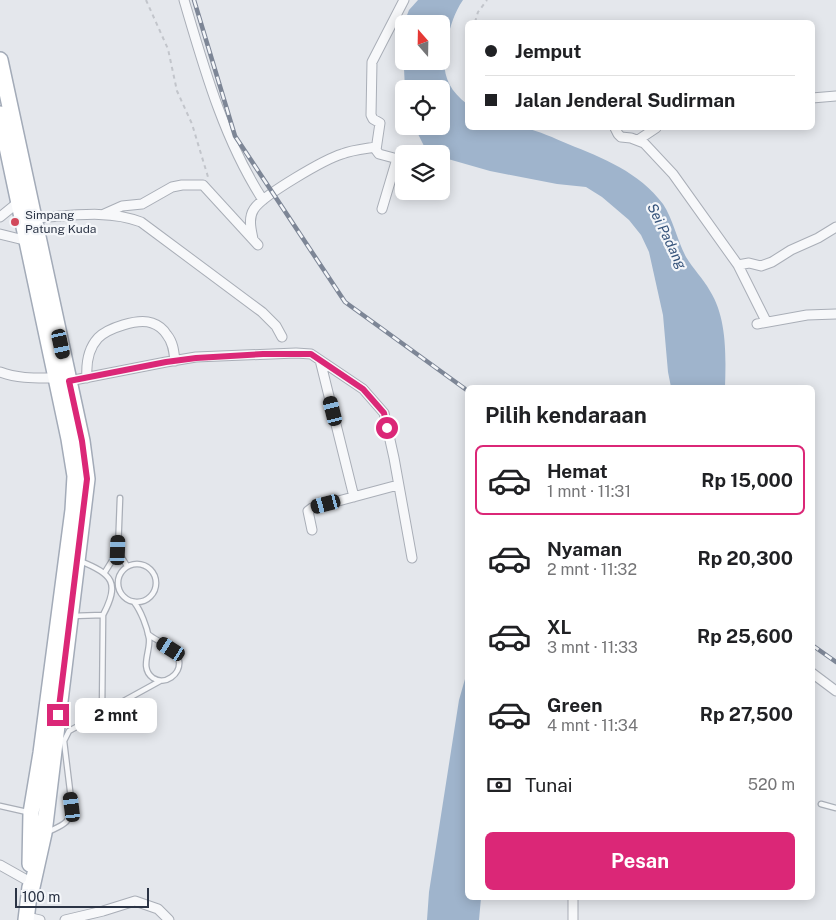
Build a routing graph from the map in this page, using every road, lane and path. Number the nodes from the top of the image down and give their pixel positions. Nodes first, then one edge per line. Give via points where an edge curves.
1 (146, 0) edge
2 (184, 0) edge
3 (404, 0) edge
4 (487, 0) edge
5 (476, 20) edge
6 (0, 60) edge
7 (836, 96) edge
8 (815, 98) edge
9 (0, 114) edge
10 (616, 130) edge
11 (653, 130) edge
12 (638, 140) junction
13 (376, 147) junction
14 (203, 185) junction
15 (24, 199) junction
16 (263, 200) junction
17 (382, 209) dead end
18 (101, 215) junction
19 (0, 217) edge
20 (34, 218) junction
21 (836, 227) edge
22 (0, 234) edge
23 (33, 240) junction
24 (738, 265) junction
25 (836, 314) edge
26 (282, 337) dead end
27 (320, 360) junction
28 (175, 361) junction
29 (0, 372) edge
30 (87, 378) junction
31 (63, 380) junction
32 (398, 484) junction
33 (354, 497) junction
34 (120, 498) dead end
35 (312, 530) dead end
36 (118, 550) junction
37 (412, 558) dead end
38 (77, 560) junction
39 (127, 566) junction
40 (105, 572) junction
41 (112, 588) junction
42 (120, 594) junction
43 (134, 602) junction
44 (64, 615) junction
45 (103, 616) junction
46 (148, 634) junction
47 (815, 675) edge
48 (160, 680) junction
49 (836, 691) edge
50 (102, 713) junction
51 (821, 804) dead end
52 (0, 806) edge
53 (836, 808) edge
54 (31, 813) junction
55 (44, 833) junction
56 (0, 866) edge
57 (31, 887) junction
58 (573, 900) edge
59 (31, 919) edge
60 (65, 920) edge
61 (169, 920) edge
62 (573, 920) edge

1 - 14 path via 168,49 177,92 192,124 208,177
2 - 16 street via 228,133
3 - 13 street via 372,62 371,115 380,123
4 - 5 path
6 - 15 main road
7 - 8 street
9 - 15 main road
10 - 12 street via 621,137
11 - 12 street
12 - 24 street via 673,174
13 - 16 street via 341,154 288,182
13 - 17 street via 377,152 394,158 396,162
14 - 16 street via 256,242 250,222 254,209
14 - 18 street via 172,187 142,204 122,206
15 - 19 street
15 - 20 main road
15 - 23 main road
18 - 20 street
18 - 26 street via 129,217 141,222 262,312
20 - 23 main road
21 - 24 street via 772,262 761,266
22 - 23 street
23 - 31 main road
24 - 25 street via 762,323
27 - 28 street via 311,354 296,353
27 - 32 street via 363,389 384,413
27 - 33 street
28 - 30 street
28 - 30 street via 173,345 161,328 145,322 123,325 96,339 86,364
29 - 31 street via 11,376
30 - 31 street
31 - 38 main road via 82,441 87,479
31 - 44 main road via 75,476
32 - 33 street
32 - 37 street
33 - 35 street via 308,511
34 - 36 lane
36 - 39 lane
36 - 40 lane
38 - 40 lane
38 - 44 main road
39 - 42 lane via 117,582
39 - 43 lane via 141,564 148,567 156,579 153,593 142,602
40 - 41 lane
41 - 42 lane
41 - 45 lane via 111,600
42 - 43 lane
43 - 46 lane
44 - 45 lane
44 - 54 main road
44 - 55 main road
45 - 50 lane
46 - 48 lane via 146,664 153,678
46 - 48 lane via 171,649 179,661 176,675
47 - 49 street
48 - 50 lane
50 - 55 lane via 69,731 64,741 71,817
51 - 53 lane
52 - 54 lane
54 - 57 main road
55 - 57 main road
56 - 57 street
57 - 59 main road
58 - 62 street
60 - 61 street via 135,901 158,909

